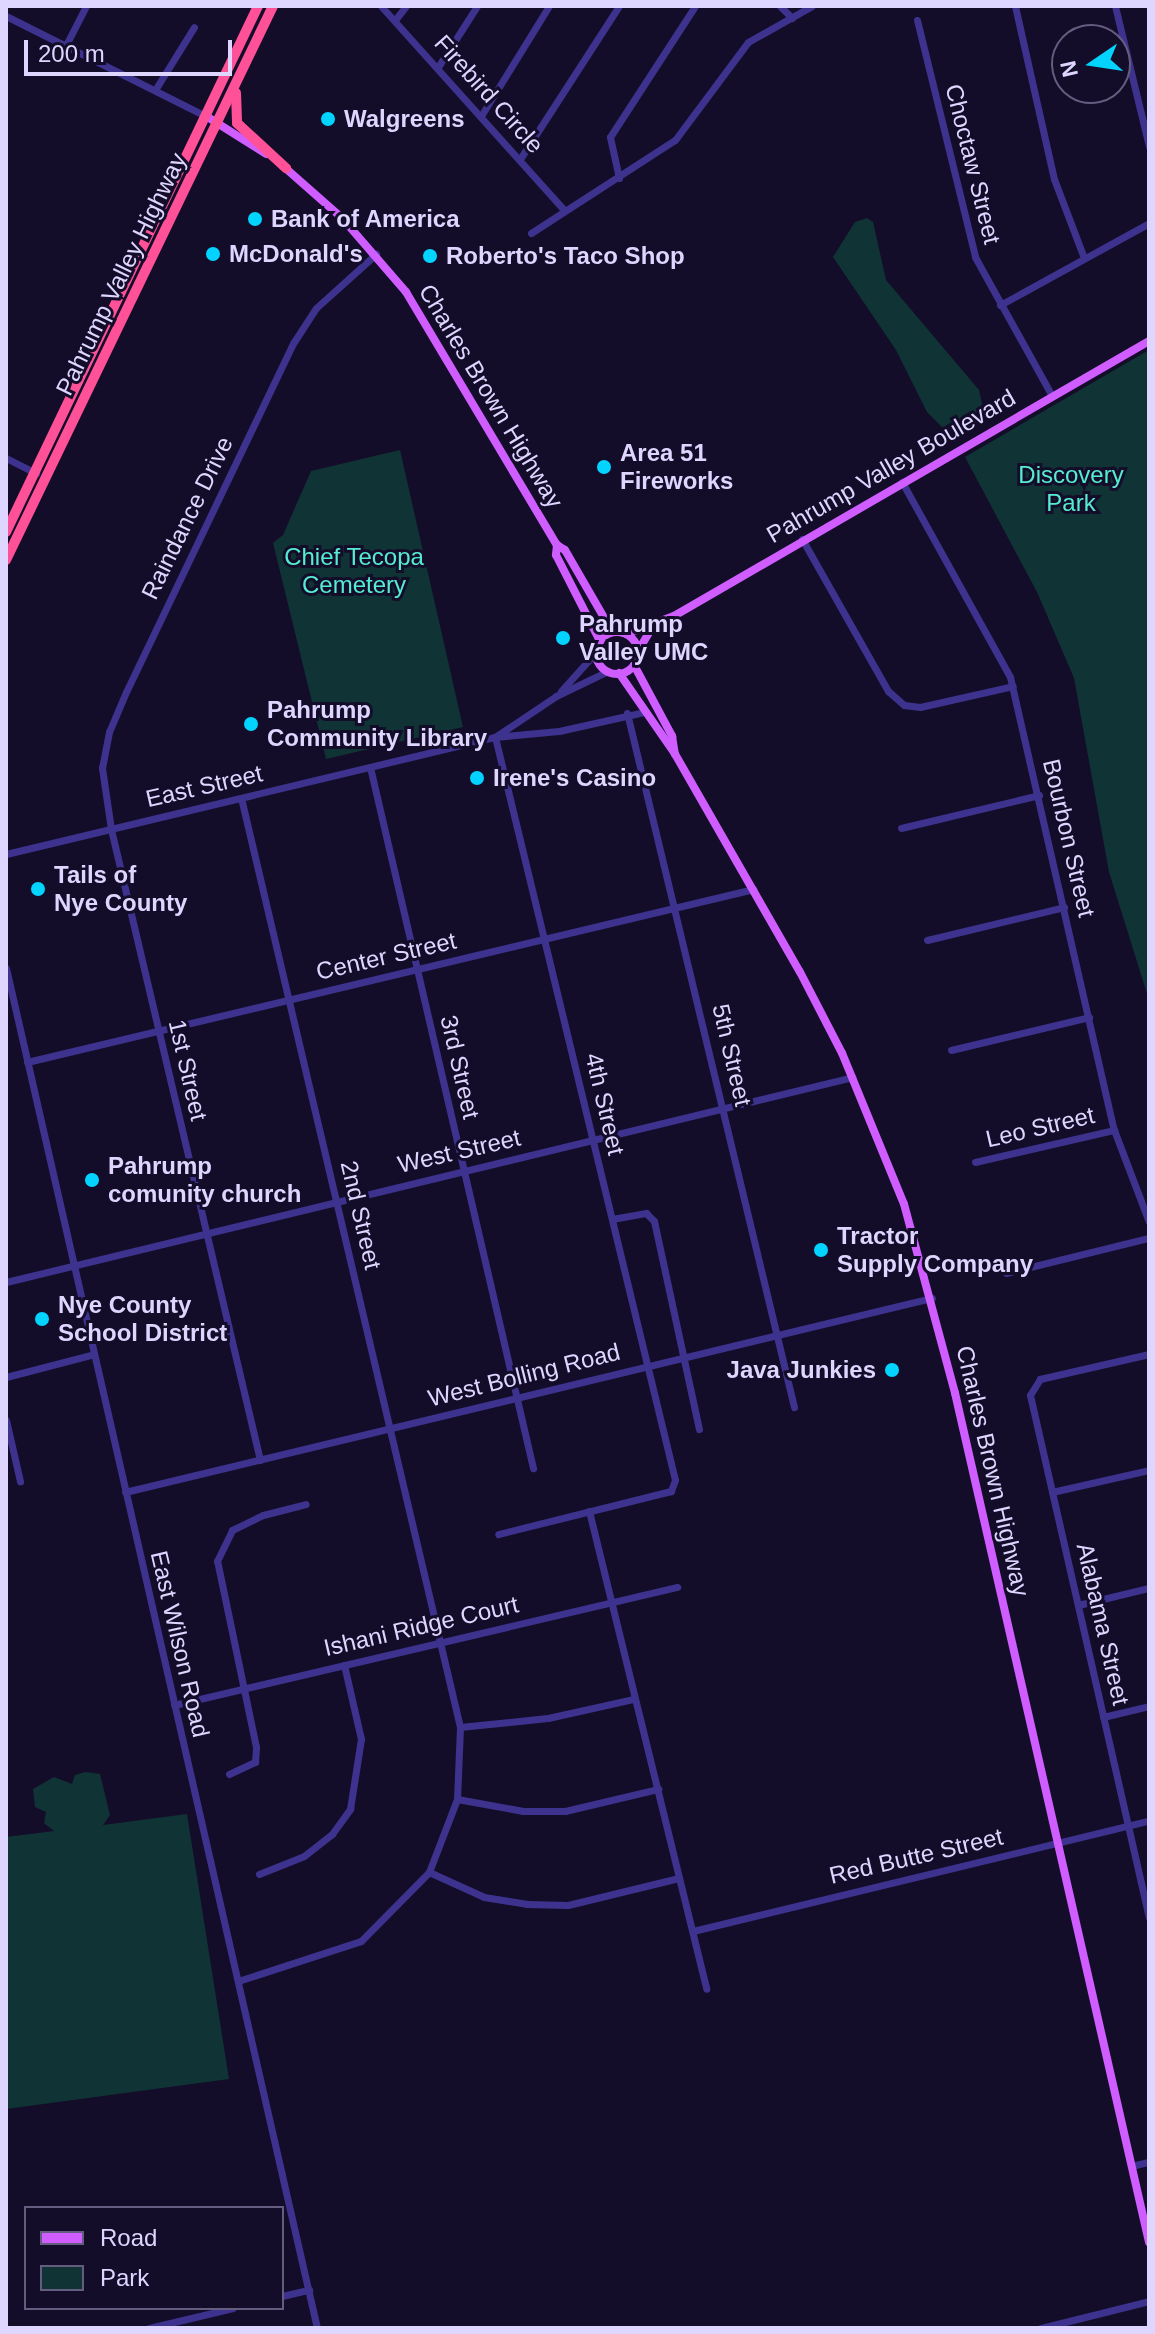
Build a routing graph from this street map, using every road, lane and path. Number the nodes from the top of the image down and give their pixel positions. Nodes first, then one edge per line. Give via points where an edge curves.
1 (86, 6) edge
2 (258, 6) edge
3 (273, 6) edge
4 (381, 6) edge
5 (406, 6) edge
6 (477, 6) edge
7 (549, 6) edge
8 (619, 6) edge
9 (695, 6) edge
10 (780, 6) edge
11 (812, 6) edge
12 (1015, 6) edge
13 (1115, 6) edge
14 (6, 16) edge
15 (792, 18) junction
16 (395, 20) junction
17 (917, 20) dead end
18 (194, 27) dead end
19 (66, 45) junction
20 (438, 67) junction
21 (236, 82) junction
22 (155, 90) junction
23 (206, 116) junction
24 (481, 116) junction
25 (217, 122) junction
26 (1149, 147) edge
27 (520, 159) junction
28 (286, 168) junction
29 (619, 178) junction
30 (565, 211) junction
31 (157, 216) junction
32 (1149, 223) edge
33 (531, 233) dead end
34 (376, 254) junction
35 (1084, 258) junction
36 (148, 264) junction
37 (1000, 305) junction
38 (1149, 341) edge
39 (1052, 396) junction
40 (6, 458) edge
41 (40, 475) junction
42 (902, 482) junction
43 (6, 532) edge
44 (802, 539) junction
45 (557, 545) junction
46 (6, 560) edge
47 (653, 626) junction
48 (624, 633) junction
49 (600, 641) junction
50 (638, 651) junction
51 (596, 652) junction
52 (634, 665) junction
53 (608, 671) junction
54 (619, 673) junction
55 (1013, 686) junction
56 (556, 696) junction
57 (645, 712) junction
58 (627, 713) junction
59 (495, 737) junction
60 (675, 754) junction
61 (370, 767) junction
62 (1039, 795) junction
63 (241, 798) junction
64 (901, 828) dead end
65 (111, 829) junction
66 (6, 854) edge
67 (754, 889) junction
68 (1064, 907) junction
69 (677, 909) junction
70 (546, 939) junction
71 (927, 940) dead end
72 (6, 968) edge
73 (416, 969) junction
74 (289, 1000) junction
75 (1089, 1017) junction
76 (158, 1031) junction
77 (951, 1050) dead end
78 (27, 1062) junction
79 (853, 1077) junction
80 (724, 1108) junction
81 (1114, 1130) junction
82 (593, 1139) junction
83 (975, 1162) dead end
84 (464, 1170) junction
85 (337, 1201) junction
86 (612, 1219) junction
87 (1149, 1222) edge
88 (206, 1232) junction
89 (1149, 1238) edge
90 (74, 1264) junction
91 (1006, 1273) dead end
92 (6, 1282) edge
93 (932, 1298) junction
94 (777, 1335) junction
95 (94, 1354) junction
96 (1149, 1354) edge
97 (682, 1358) junction
98 (647, 1366) junction
99 (6, 1377) edge
100 (518, 1397) junction
101 (794, 1407) dead end
102 (6, 1420) edge
103 (391, 1428) junction
104 (699, 1429) dead end
105 (260, 1460) junction
106 (533, 1468) dead end
107 (1149, 1470) edge
108 (20, 1481) dead end
109 (125, 1492) junction
110 (1052, 1492) junction
111 (306, 1504) dead end
112 (589, 1511) junction
113 (498, 1534) dead end
114 (677, 1587) dead end
115 (1149, 1588) edge
116 (611, 1602) junction
117 (1078, 1605) junction
118 (442, 1642) junction
119 (344, 1665) junction
120 (244, 1688) junction
121 (634, 1699) junction
122 (174, 1705) junction
123 (1149, 1706) edge
124 (1103, 1717) junction
125 (460, 1727) junction
126 (229, 1774) dead end
127 (658, 1789) junction
128 (457, 1799) junction
129 (1149, 1821) edge
130 (1128, 1826) junction
131 (1057, 1844) junction
132 (429, 1872) junction
133 (259, 1874) dead end
134 (679, 1878) junction
135 (1149, 1918) edge
136 (693, 1931) junction
137 (238, 1981) junction
138 (706, 1989) dead end
139 (1149, 2162) edge
140 (1131, 2166) junction
141 (1149, 2242) edge
142 (309, 2290) junction
143 (284, 2296) edge
144 (1149, 2301) edge
145 (225, 2310) edge
146 (149, 2328) edge
147 (317, 2328) edge
148 (1041, 2328) edge

1 - 19 street
2 - 23 highway, Pahrump Valley Highway
3 - 21 highway, Pahrump Valley Highway
4 - 16 street, Firebird Circle
5 - 16 street
6 - 20 street
7 - 24 street
8 - 27 street
9 - 29 street via 610,137
10 - 15 street
11 - 15 street
12 - 35 street via 1054,179
13 - 26 street
14 - 19 street
15 - 29 street via 748,42 687,127
16 - 20 street, Firebird Circle
17 - 37 street, Choctaw Street via 965,224
18 - 22 street
19 - 22 street
20 - 24 street, Firebird Circle
21 - 25 highway, Pahrump Valley Highway
21 - 28 highway via 235,119
22 - 23 street
23 - 25 main road, Charles Brown Highway
23 - 31 highway, Pahrump Valley Highway
24 - 27 street, Firebird Circle
25 - 28 main road, Charles Brown Highway
25 - 36 highway, Pahrump Valley Highway
27 - 30 street, Firebird Circle
28 - 34 main road, Charles Brown Highway
29 - 30 street
30 - 33 street
31 - 36 highway via 161,224
31 - 41 highway, Pahrump Valley Highway
32 - 35 street
34 - 45 main road, Charles Brown Highway via 446,352
34 - 65 street, Raindance Drive via 316,308 294,342 126,692 109,732 102,768
35 - 37 street
36 - 41 highway, Pahrump Valley Highway
37 - 39 street, Choctaw Street
38 - 39 main road, Pahrump Valley Boulevard
39 - 42 main road, Pahrump Valley Boulevard
40 - 41 street
41 - 43 highway, Pahrump Valley Highway
41 - 46 highway, Pahrump Valley Highway
42 - 44 main road, Pahrump Valley Boulevard
42 - 55 street, Bourbon Street
44 - 47 main road, Pahrump Valley Boulevard
44 - 55 street via 888,691 904,705 920,707
45 - 48 main road, Charles Brown Highway via 565,550 606,621
45 - 49 main road, Charles Brown Highway via 556,555
47 - 48 main road, Pahrump Valley Boulevard
47 - 50 main road, Pahrump Valley Boulevard
48 - 49 main road
48 - 50 main road
49 - 51 main road
50 - 52 main road
51 - 53 main road
51 - 56 street
52 - 54 main road
52 - 60 main road, Charles Brown Highway via 672,736
53 - 54 main road
53 - 56 street
54 - 57 main road, Charles Brown Highway
55 - 62 street, Bourbon Street
56 - 59 street
57 - 58 street, East Street
57 - 60 main road, Charles Brown Highway
58 - 59 street, East Street via 559,731
58 - 69 street, 5th Street
59 - 61 street, East Street
59 - 70 street, 4th Street
60 - 67 main road, Charles Brown Highway
61 - 63 street, East Street
61 - 73 street, 3rd Street
62 - 64 street
62 - 68 street, Bourbon Street
63 - 65 street, East Street
63 - 74 street, 2nd Street
65 - 66 street, East Street
65 - 76 street, 1st Street
67 - 69 street, Center Street
67 - 79 main road, Charles Brown Highway
68 - 71 street
68 - 75 street, Bourbon Street
69 - 70 street, Center Street
69 - 80 street, 5th Street
70 - 73 street, Center Street
70 - 82 street, 4th Street
72 - 78 street, East Wilson Road
73 - 74 street, Center Street
73 - 84 street, 3rd Street
74 - 76 street, Center Street
74 - 85 street, 2nd Street
75 - 77 street
75 - 81 street, Bourbon Street
76 - 78 street, Center Street
76 - 88 street, 1st Street
78 - 90 street, East Wilson Road
79 - 80 street, West Street
79 - 93 main road, Charles Brown Highway via 904,1204
80 - 82 street, West Street
80 - 94 street, 5th Street
81 - 83 street, Leo Street
81 - 87 street, Bourbon Street
82 - 84 street, West Street
82 - 86 street, 4th Street
84 - 85 street, West Street
84 - 100 street, 3rd Street
85 - 88 street, West Street
85 - 103 street, 2nd Street
86 - 97 street via 646,1213 654,1221
86 - 98 street, 4th Street
88 - 90 street, West Street
88 - 105 street, 1st Street
89 - 91 street
90 - 92 street, West Street
90 - 95 street, East Wilson Road
93 - 94 street, West Bolling Road
93 - 131 main road, Charles Brown Highway
94 - 97 street, West Bolling Road
94 - 101 street, 5th Street
95 - 99 street
95 - 109 street, East Wilson Road
96 - 110 street, Alabama Street via 1040,1379 1032,1387
97 - 98 street, West Bolling Road
97 - 104 street
98 - 100 street, West Bolling Road
98 - 112 street, 4th Street via 675,1480 671,1491
100 - 103 street, West Bolling Road
100 - 106 street, 3rd Street
102 - 108 street
103 - 105 street, West Bolling Road
103 - 118 street, 2nd Street
105 - 109 street, West Bolling Road
107 - 110 street
109 - 122 street, East Wilson Road
110 - 117 street, Alabama Street
111 - 120 street via 232,1530 217,1561
112 - 113 street
112 - 116 street
114 - 116 street, Ishani Ridge Court
115 - 117 street
116 - 118 street, Ishani Ridge Court
116 - 121 street
117 - 124 street, Alabama Street
118 - 119 street, Ishani Ridge Court
118 - 125 street, 2nd Street
119 - 120 street, Ishani Ridge Court
119 - 133 street via 361,1739 350,1809 332,1834 304,1856
120 - 122 street, Ishani Ridge Court
120 - 126 street via 255,1762
121 - 125 street via 548,1718
121 - 127 street
122 - 137 street, East Wilson Road
123 - 124 street
124 - 130 street, Alabama Street
125 - 128 street, 2nd Street
127 - 128 street via 565,1811 523,1811
127 - 134 street
128 - 132 street, 2nd Street
129 - 130 street, Red Butte Street
130 - 131 street, Red Butte Street
130 - 135 street, Alabama Street
131 - 136 street, Red Butte Street
131 - 140 main road, Charles Brown Highway
132 - 134 street via 484,1897 568,1905
132 - 137 street via 361,1941
134 - 136 street
136 - 138 street
137 - 142 street, East Wilson Road
139 - 140 street
140 - 141 main road, Charles Brown Highway
142 - 143 street
142 - 147 street, East Wilson Road
144 - 148 street
145 - 146 street

